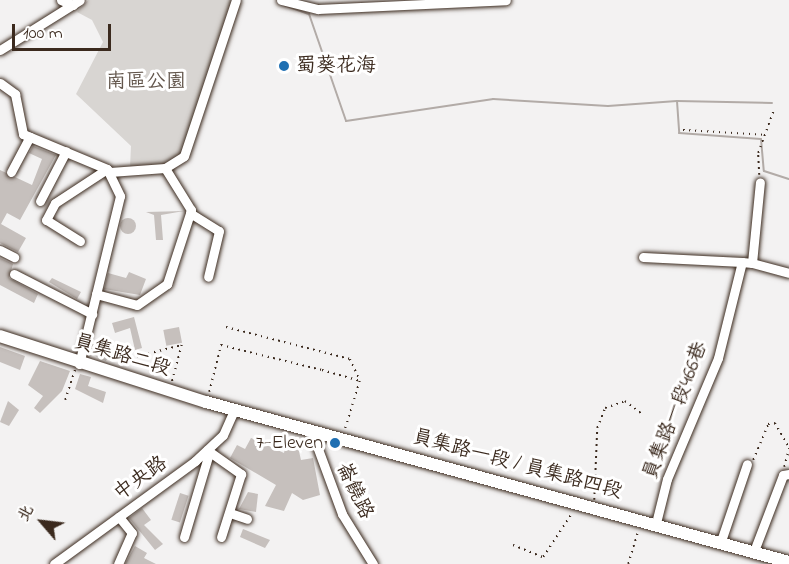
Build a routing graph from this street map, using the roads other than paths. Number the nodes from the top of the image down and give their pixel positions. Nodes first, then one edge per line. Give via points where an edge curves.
1 (61, 0) edge
2 (236, 0) edge
3 (281, 0) edge
4 (506, 0) edge
5 (77, 3) edge
6 (0, 50) edge
7 (0, 83) edge
8 (30, 138) junction
9 (66, 151) junction
10 (165, 168) junction
11 (108, 170) junction
12 (11, 172) dead end
13 (760, 182) road end
14 (40, 201) dead end
15 (190, 213) junction
16 (80, 241) dead end
17 (0, 250) edge
18 (14, 257) dead end
19 (643, 257) dead end
20 (747, 262) junction
21 (789, 273) edge
22 (14, 274) dead end
23 (208, 277) dead end
24 (96, 294) junction
25 (92, 314) junction
26 (0, 336) edge
27 (79, 364) junction
28 (234, 410) junction
29 (311, 430) junction
30 (208, 451) junction
31 (747, 465) road end
32 (786, 474) edge
33 (230, 513) junction
34 (119, 516) junction
35 (247, 519) dead end
36 (650, 522) junction
37 (184, 537) dead end
38 (221, 537) dead end
39 (721, 541) junction
40 (754, 551) junction
41 (788, 560) edge
42 (54, 564) edge
43 (118, 564) edge
44 (373, 564) edge

1 - 5 street
2 - 10 street via 184,156
3 - 4 street via 318,9
5 - 6 street
7 - 8 street via 15,94 23,134
8 - 9 street
8 - 12 street
9 - 11 street
9 - 14 street
10 - 11 street
10 - 15 street
11 - 16 street via 55,203 46,219
11 - 24 street via 119,208
13 - 20 street, 員集路一段466巷
15 - 23 street via 219,231
15 - 24 street via 167,284 153,298 137,305
17 - 18 street
19 - 20 street
20 - 21 street
20 - 36 street, 員集路一段466巷 via 718,358
22 - 25 street
24 - 25 street
25 - 27 street
26 - 27 main road, 員集路二段
27 - 28 main road, 員集路二段
28 - 29 main road, 員集路一段 / 員集路四段
28 - 30 street, 中央路 via 224,435
29 - 36 main road, 員集路一段 / 員集路四段
29 - 44 street, 崙饒路 via 342,514
30 - 33 street via 241,474
30 - 34 street, 中央路
30 - 37 street
31 - 39 street
32 - 40 street
33 - 35 street
33 - 38 street
34 - 42 street, 中央路
34 - 43 street via 132,533
36 - 39 main road, 員集路一段 / 員集路四段
39 - 40 main road, 員集路一段 / 員集路四段
40 - 41 main road, 員集路一段 / 員集路四段

